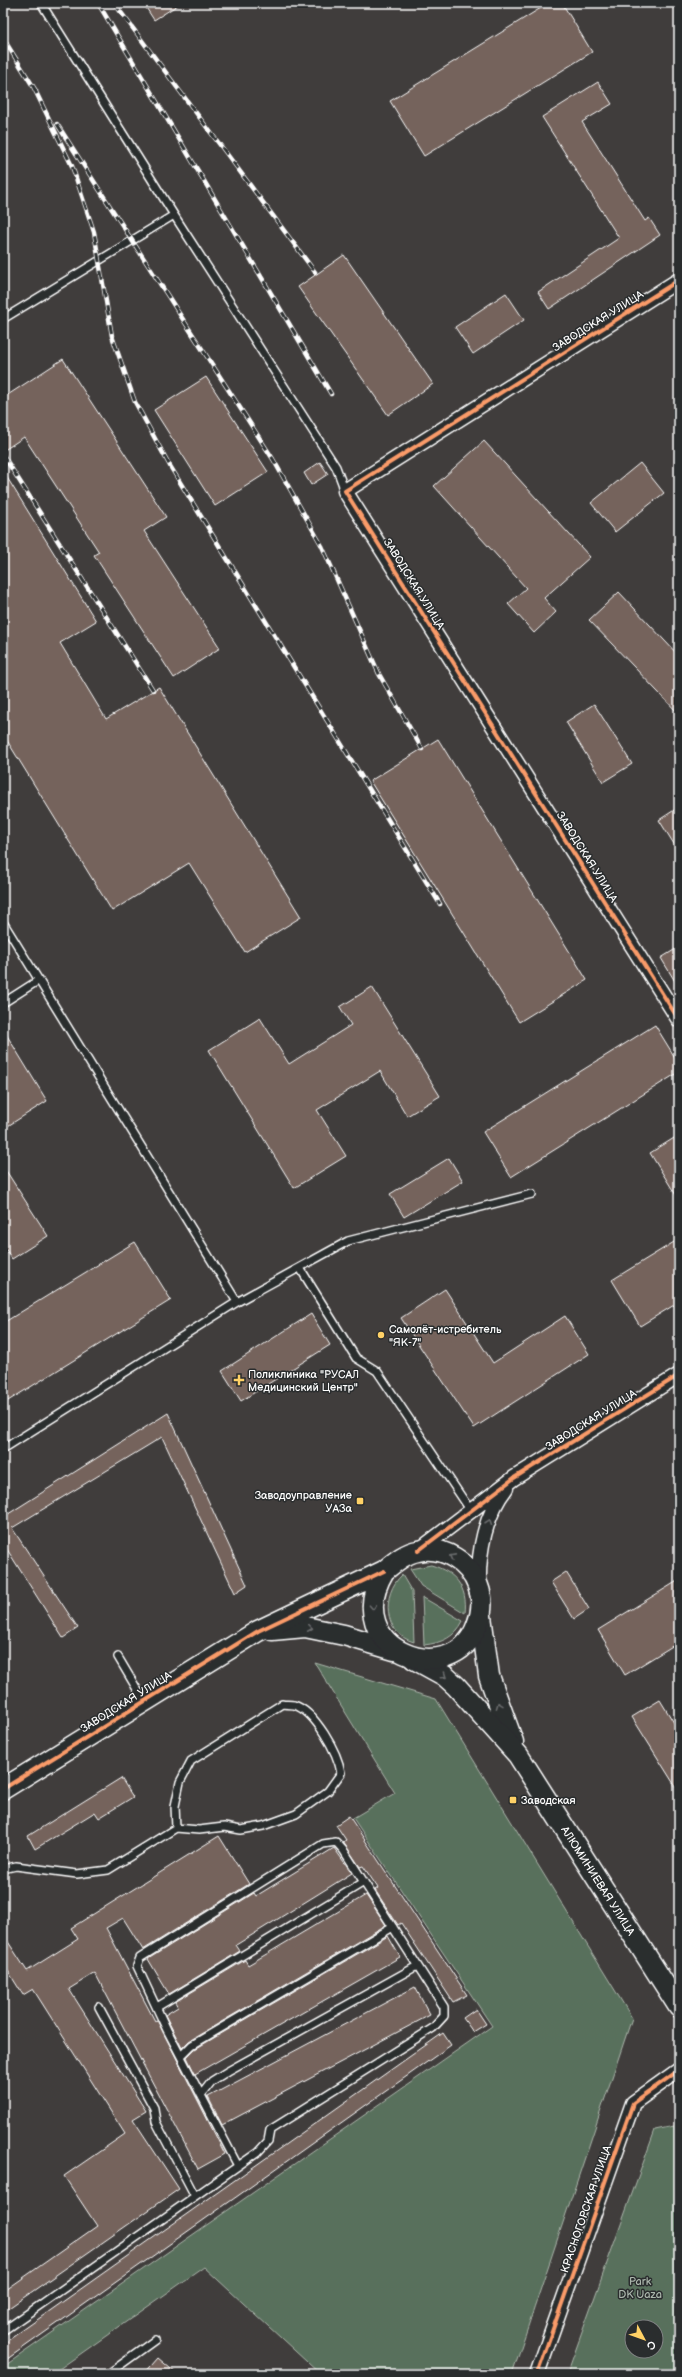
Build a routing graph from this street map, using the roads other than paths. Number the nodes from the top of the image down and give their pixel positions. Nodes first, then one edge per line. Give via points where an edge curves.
1 (41, 3) edge
2 (174, 215) junction
3 (679, 280) edge
4 (3, 319) edge
5 (345, 491) junction
6 (3, 922) edge
7 (39, 980) junction
8 (3, 1003) edge
9 (679, 1020) edge
10 (532, 1194) dead end
11 (300, 1268) junction
12 (237, 1302) junction
13 (679, 1375) edge
14 (3, 1449) edge
15 (513, 1480) junction
16 (471, 1511) junction
17 (418, 1551) junction
18 (384, 1571) junction
19 (479, 1587) junction
20 (481, 1615) junction
21 (258, 1631) junction
22 (405, 1654) junction
23 (118, 1657) dead end
24 (144, 1701) junction
25 (518, 1755) junction
26 (3, 1788) edge
27 (176, 1828) junction
28 (3, 1869) edge
29 (364, 1882) junction
30 (393, 1927) junction
31 (418, 1966) junction
32 (99, 2007) dead end
33 (157, 2007) junction
34 (679, 2007) edge
35 (181, 2056) junction
36 (679, 2070) edge
37 (201, 2095) junction
38 (238, 2166) junction
39 (195, 2196) junction
40 (3, 2331) edge
41 (155, 2340) dead end
42 (108, 2374) edge
43 (537, 2374) edge

1 - 2 lane
2 - 4 lane
2 - 5 lane via 336,467
3 - 5 street, ЗАВОДСКАЯ УЛИЦА
5 - 9 street, ЗАВОДСКАЯ УЛИЦА
6 - 7 lane
7 - 8 lane
7 - 12 lane
10 - 11 lane via 348,1241
11 - 12 lane
11 - 16 lane via 356,1358 377,1371
12 - 14 lane
13 - 15 street, ЗАВОДСКАЯ УЛИЦА
15 - 16 street, ЗАВОДСКАЯ УЛИЦА
19 -> 15 street via 478,1562 486,1529 496,1504
16 - 17 street, ЗАВОДСКАЯ УЛИЦА
17 - 18 main road via 400,1559
19 -> 17 main road via 473,1575 449,1554 434,1550
18 - 21 main road, ЗАВОДСКАЯ УЛИЦА
18 -> 22 main road via 373,1597 376,1624 383,1637
19 - 20 main road
20 - 22 main road via 469,1639 448,1655 434,1659
25 -> 20 main road via 489,1676
21 -> 22 main road via 305,1627 367,1641
21 - 24 main road, ЗАВОДСКАЯ УЛИЦА
22 -> 25 main road via 445,1676
23 - 24 lane
24 - 26 main road, ЗАВОДСКАЯ УЛИЦА
25 - 34 main road, АЛЮМИНИЕВАЯ УЛИЦА
27 - 27 lane via 180,1782 191,1761 282,1704 295,1705 313,1719 327,1736 339,1759 341,1773 328,1791 296,1814 262,1826 241,1830 224,1827 199,1830
27 - 28 lane via 108,1870 78,1874 16,1866
29 - 30 lane
29 - 33 lane
29 - 33 lane via 336,1842 323,1844 140,1958 137,1966
30 - 31 lane
30 - 35 lane via 192,2046
31 - 37 lane via 228,2071 212,2081
31 - 38 lane via 444,2007 444,2016 433,2028 270,2130 268,2141 258,2152
32 - 39 lane via 154,2108 156,2122
33 - 35 lane
35 - 37 lane
36 - 43 street, КРАСНОГОРСКАЯ УЛИЦА via 633,2103
37 - 38 lane
38 - 39 lane
39 - 40 lane
41 - 42 lane

